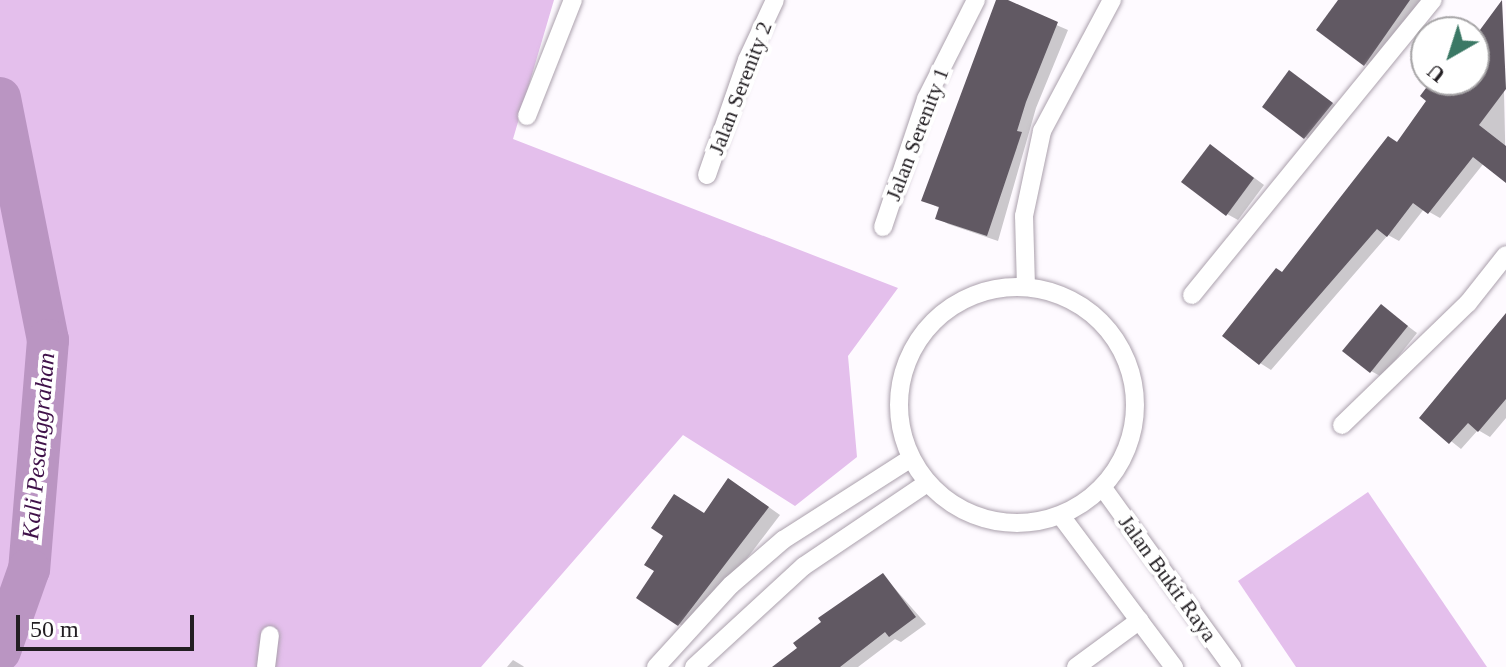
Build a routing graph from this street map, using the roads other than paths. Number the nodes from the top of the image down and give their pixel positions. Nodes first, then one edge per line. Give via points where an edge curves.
1 (573, 0) edge
2 (775, 0) edge
3 (976, 0) edge
4 (1112, 0) edge
5 (1433, 0) edge
6 (527, 116) dead end
7 (707, 175) dead end
8 (883, 227) dead end
9 (1506, 255) edge
10 (1026, 287) junction
11 (1192, 295) dead end
12 (1342, 425) dead end
13 (911, 458) junction
14 (927, 483) junction
15 (1103, 488) junction
16 (1061, 516) junction
17 (1140, 620) junction
18 (270, 635) dead end
19 (266, 667) edge
20 (656, 667) edge
21 (694, 667) edge
22 (1076, 667) edge
23 (1174, 667) edge
24 (1232, 667) edge

1 - 6 street
2 - 7 street, Jalan Serenity 2 via 747,60
3 - 8 street, Jalan Serenity 1 via 926,99
4 - 10 street via 1042,131 1024,216
5 - 11 street
9 - 12 street via 1468,303
10 - 13 street via 994,288 965,298 939,315 914,345 900,382 899,421
10 - 15 street via 1061,295 1092,313 1116,340 1131,373 1133,428 1126,454
13 - 14 street
13 - 20 street via 783,540 731,585
14 - 16 street via 955,507 989,521 1025,524
14 - 21 street via 804,566
15 - 16 street
15 - 24 street, Jalan Bukit Raya
16 - 17 street
17 - 22 street
17 - 23 street
18 - 19 street

